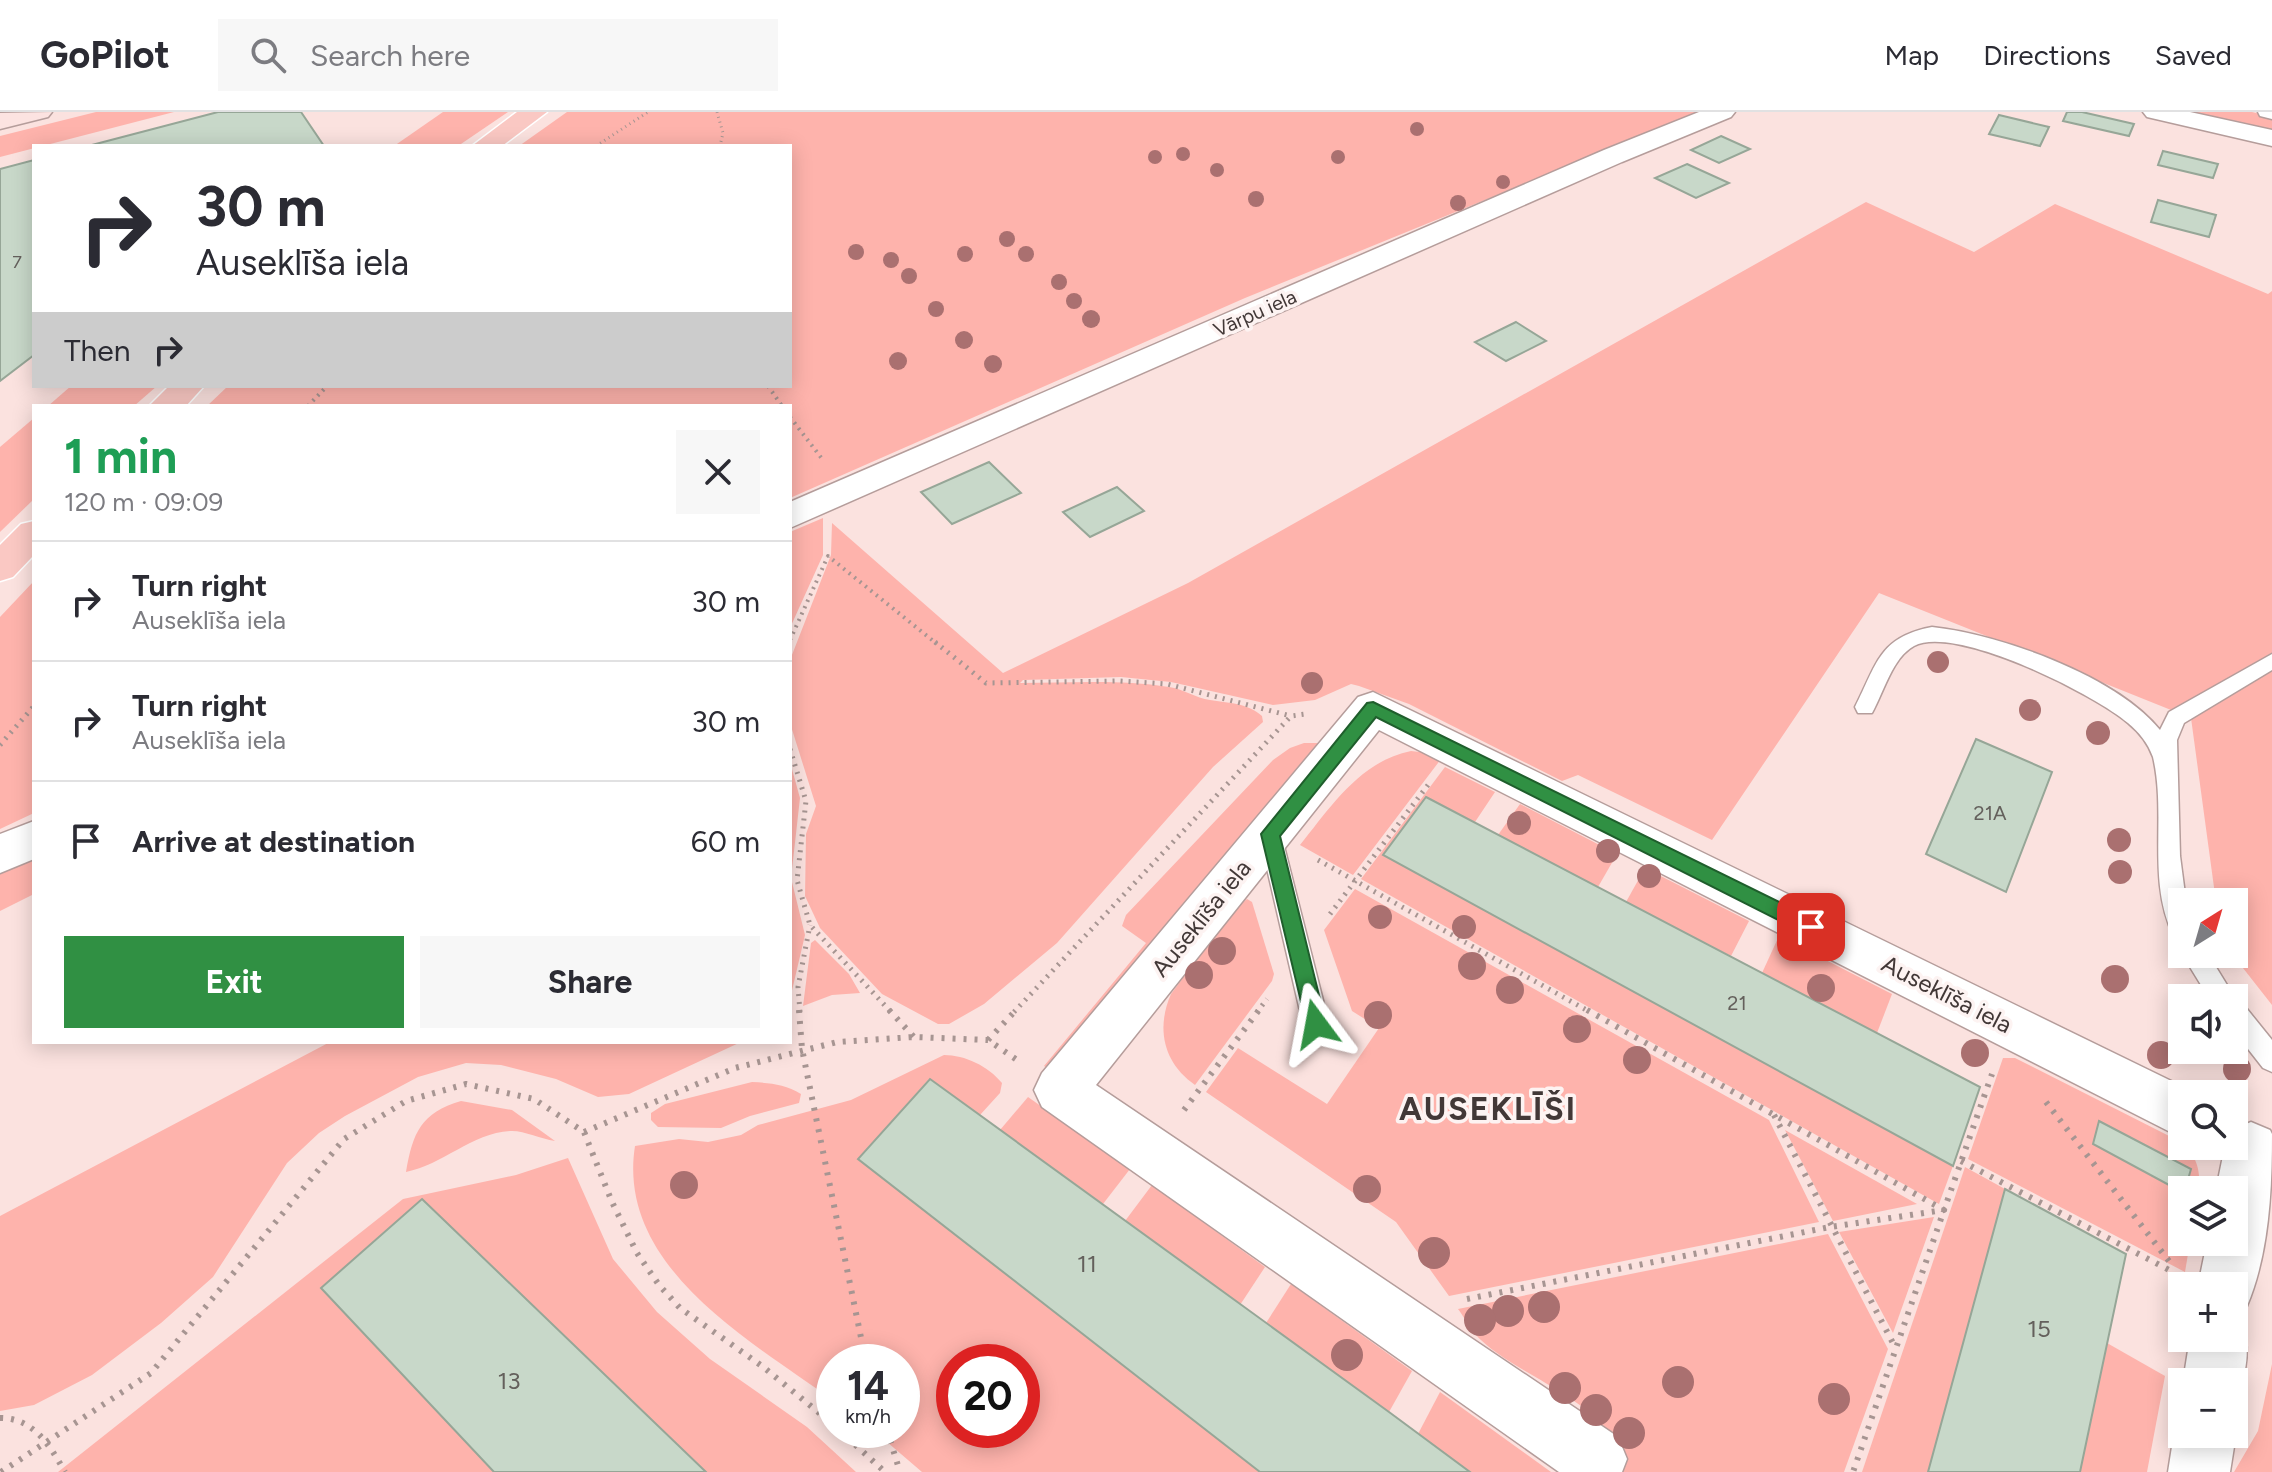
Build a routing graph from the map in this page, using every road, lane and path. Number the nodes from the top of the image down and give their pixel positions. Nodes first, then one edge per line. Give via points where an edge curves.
1 (39, 112) edge
2 (534, 112) edge
3 (648, 112) edge
4 (717, 112) edge
5 (1722, 112) edge
6 (2156, 112) edge
7 (0, 121) edge
8 (2272, 138) edge
9 (488, 144) edge
10 (599, 144) edge
11 (720, 144) edge
12 (186, 388) edge
13 (325, 388) edge
14 (168, 404) edge
15 (310, 404) edge
16 (792, 515) edge
17 (32, 535) edge
18 (0, 568) edge
19 (792, 636) edge
20 (2272, 661) edge
21 (1865, 707) dead end
22 (32, 708) edge
23 (1373, 708) junction
24 (1291, 716) junction
25 (0, 745) edge
26 (792, 756) edge
27 (2166, 765) junction
28 (1270, 834) junction
29 (32, 840) edge
30 (0, 854) edge
31 (2171, 888) edge
32 (810, 925) junction
33 (1316, 1024) dead end
34 (2248, 1030) edge
35 (2005, 1036) junction
36 (914, 1037) junction
37 (988, 1040) junction
38 (802, 1049) junction
39 (2272, 1060) edge
40 (1060, 1090) junction
41 (2168, 1107) edge
42 (1773, 1115) junction
43 (584, 1132) junction
44 (2252, 1149) edge
45 (1961, 1161) junction
46 (1944, 1210) junction
47 (1830, 1227) junction
48 (2230, 1272) edge
49 (1387, 1314) junction
50 (862, 1344) edge
51 (1896, 1349) junction
52 (816, 1410) edge
53 (0, 1418) edge
54 (47, 1442) junction
55 (859, 1448) edge
56 (893, 1448) edge
57 (2203, 1448) edge
58 (1, 1472) edge
59 (65, 1472) edge
60 (885, 1472) edge
61 (900, 1472) edge
62 (1590, 1472) edge
63 (1853, 1472) edge
64 (2199, 1472) edge

1 - 7 main road
2 - 9 main road
3 - 10 path
4 - 11 path
5 - 16 street, Vārpu iela
6 - 8 street
12 - 14 main road
13 - 15 path
17 - 18 main road
19 - 24 path via 828,556 986,683 1167,684
20 - 27 lane via 2176,718 2166,740
21 - 27 lane via 1904,642 1914,636 1950,634 2008,651 2130,712 2149,730
22 - 25 path
23 - 24 path
23 - 28 street, Auseklīša iela
23 - 35 street, Auseklīša iela
24 - 37 path
26 - 32 path via 806,801 797,880
27 - 31 lane
28 - 33 lane
28 - 40 street, Auseklīša iela
28 - 42 path
29 - 30 street
32 - 36 path
32 - 38 path via 798,987
34 - 39 lane
35 - 41 street, Auseklīša iela
35 - 45 path
35 - 45 path via 2072,1140 2180,1275
36 - 37 path
36 - 38 path
37 - 40 path
38 - 43 path via 735,1068
38 - 50 path
40 - 49 street
42 - 46 path
42 - 47 path
43 - 52 path via 637,1253 659,1285 680,1308
43 - 54 path via 534,1099 466,1084 406,1101 344,1139 151,1373
44 - 48 street
45 - 46 path
46 - 47 path
46 - 51 path
47 - 49 path
47 - 51 path
49 - 62 street via 1596,1459
51 - 63 path
53 - 54 path via 23,1420
54 - 58 path
54 - 59 path
55 - 60 path
56 - 61 path
57 - 64 street

